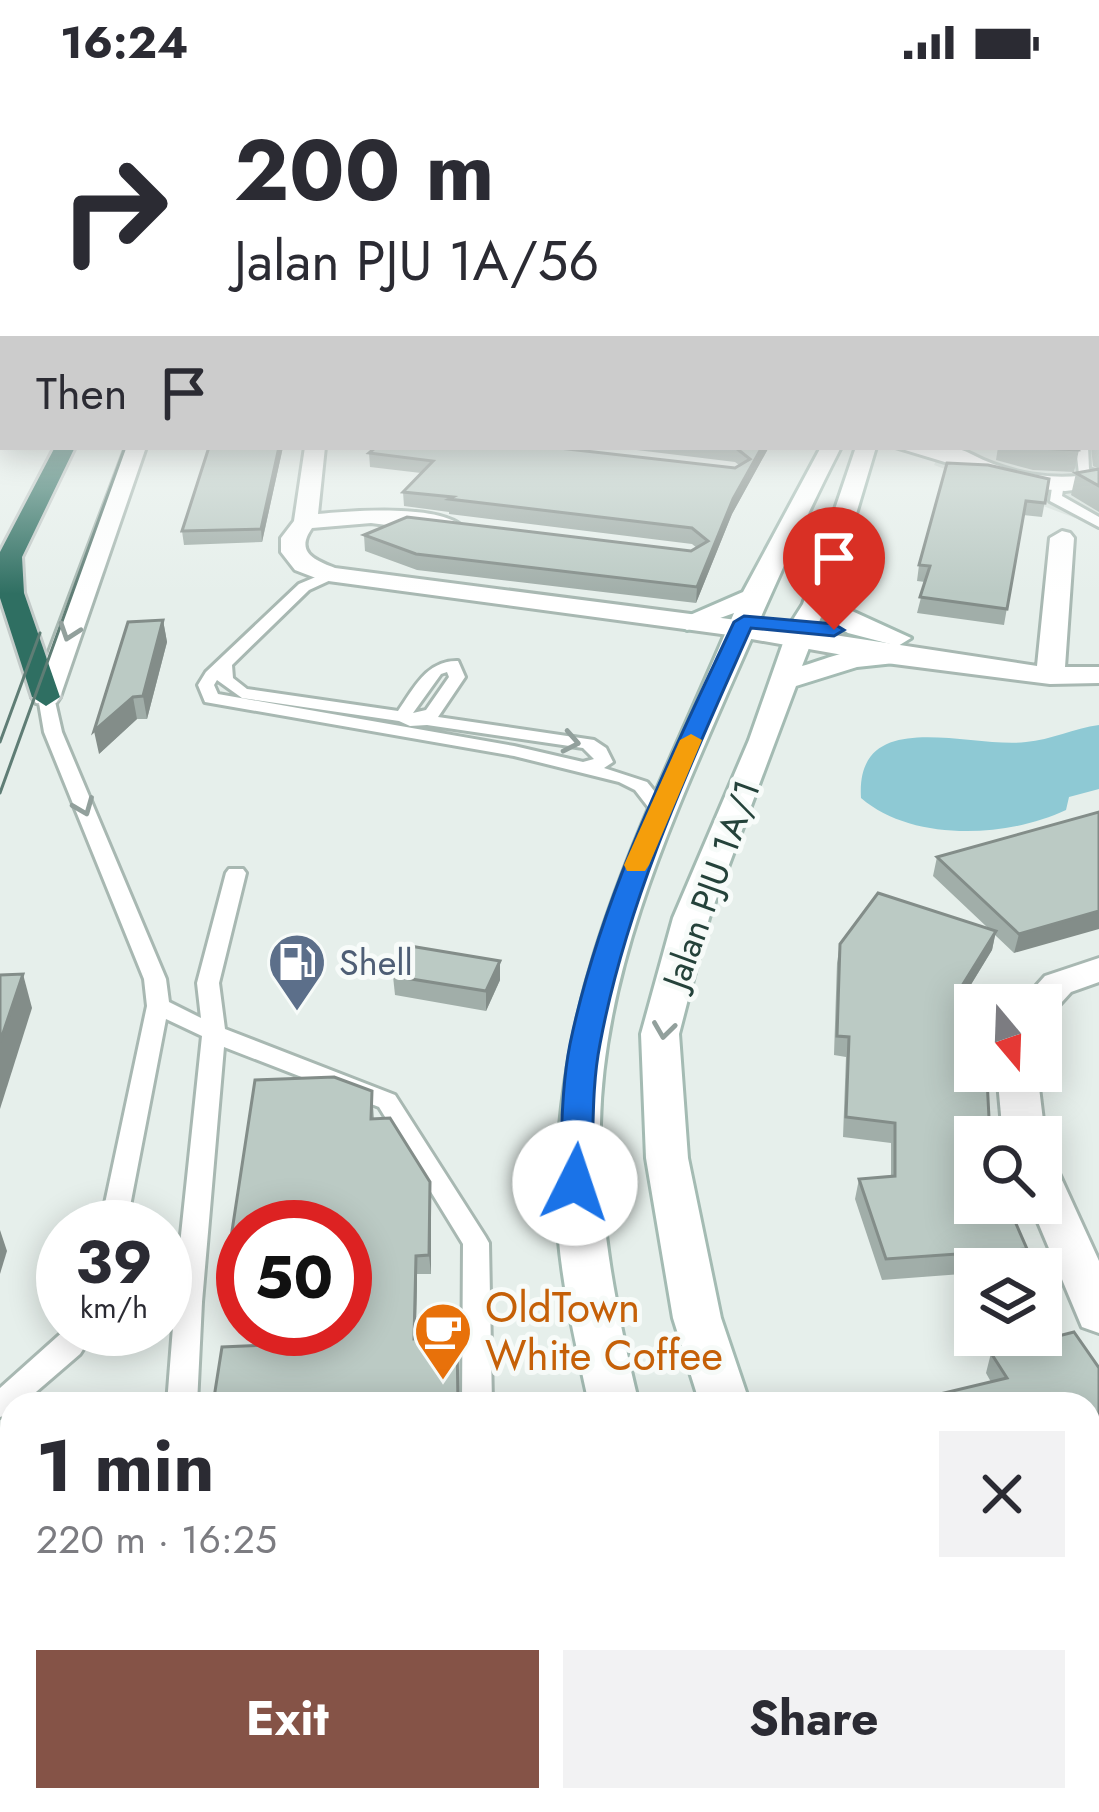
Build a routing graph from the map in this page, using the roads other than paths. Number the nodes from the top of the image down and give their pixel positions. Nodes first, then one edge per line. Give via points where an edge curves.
1 (64, 450) edge
2 (135, 450) edge
3 (315, 450) edge
4 (830, 450) edge
5 (925, 450) edge
6 (1081, 450) edge
7 (862, 455) edge
8 (966, 456) edge
9 (1099, 478) edge
10 (1058, 484) junction
11 (305, 522) junction
12 (1099, 523) edge
13 (485, 530) edge
14 (1062, 538) dead end
15 (5, 567) edge
16 (330, 574) junction
17 (742, 619) junction
18 (687, 622) junction
19 (805, 624) junction
20 (896, 647) junction
21 (224, 665) junction
22 (1050, 666) junction
23 (725, 668) junction
24 (1095, 674) edge
25 (784, 681) junction
26 (46, 697) junction
27 (415, 720) junction
28 (358, 726) junction
29 (514, 751) junction
30 (577, 769) junction
31 (659, 808) junction
32 (236, 872) dead end
33 (1099, 969) edge
34 (1058, 984) edge
35 (158, 1006) junction
36 (214, 1033) junction
37 (118, 1200) edge
38 (190, 1200) edge
39 (1061, 1224) edge
40 (1097, 1307) edge
41 (58, 1356) edge
42 (179, 1356) edge
43 (15, 1392) edge
44 (181, 1392) edge
45 (477, 1392) edge
46 (610, 1392) edge
47 (721, 1392) edge

1 - 15 highway
2 -> 26 main road
3 - 11 main road
4 - 17 main road, Jalan PJU 1A/1
5 - 8 main road
6 - 9 lane via 1079,464
7 - 8 main road
7 - 19 main road, Jalan PJU 1A/1
8 - 10 main road via 1022,481
9 - 10 main road
10 - 12 lane via 1055,498
11 - 13 main road via 371,516
11 - 16 main road via 293,552
14 - 22 main road
15 - 26 highway
16 - 18 main road
16 - 21 lane via 304,587
17 - 18 main road
17 - 18 main road
17 - 19 main road
17 - 23 main road, Jalan PJU 1A/1
18 - 23 main road via 717,645
19 - 20 main road
19 - 20 main road via 857,627
19 - 25 main road, Jalan PJU 1A/1
20 - 22 main road
20 - 25 main road
21 - 27 lane via 225,680 242,693
21 - 28 lane via 206,686 211,698
22 - 24 main road
23 - 31 main road, Jalan PJU 1A/1
25 -> 47 main road, Jalan PJU 1A/1 via 692,919 660,1034 667,1159 697,1318
26 -> 35 lane via 53,732 155,979
27 - 28 lane
27 - 29 lane
27 -> 30 lane via 600,752 604,762
28 - 29 lane
29 - 30 lane
30 - 31 lane via 626,778
31 - 46 main road, Jalan PJU 1A/1 via 602,970 584,1050 575,1183 594,1336
32 - 36 lane via 208,983
33 - 34 main road
35 - 36 lane
35 - 37 lane
36 - 38 lane
36 - 45 lane via 387,1101 476,1243
39 - 40 main road
41 - 43 lane
42 - 44 lane

